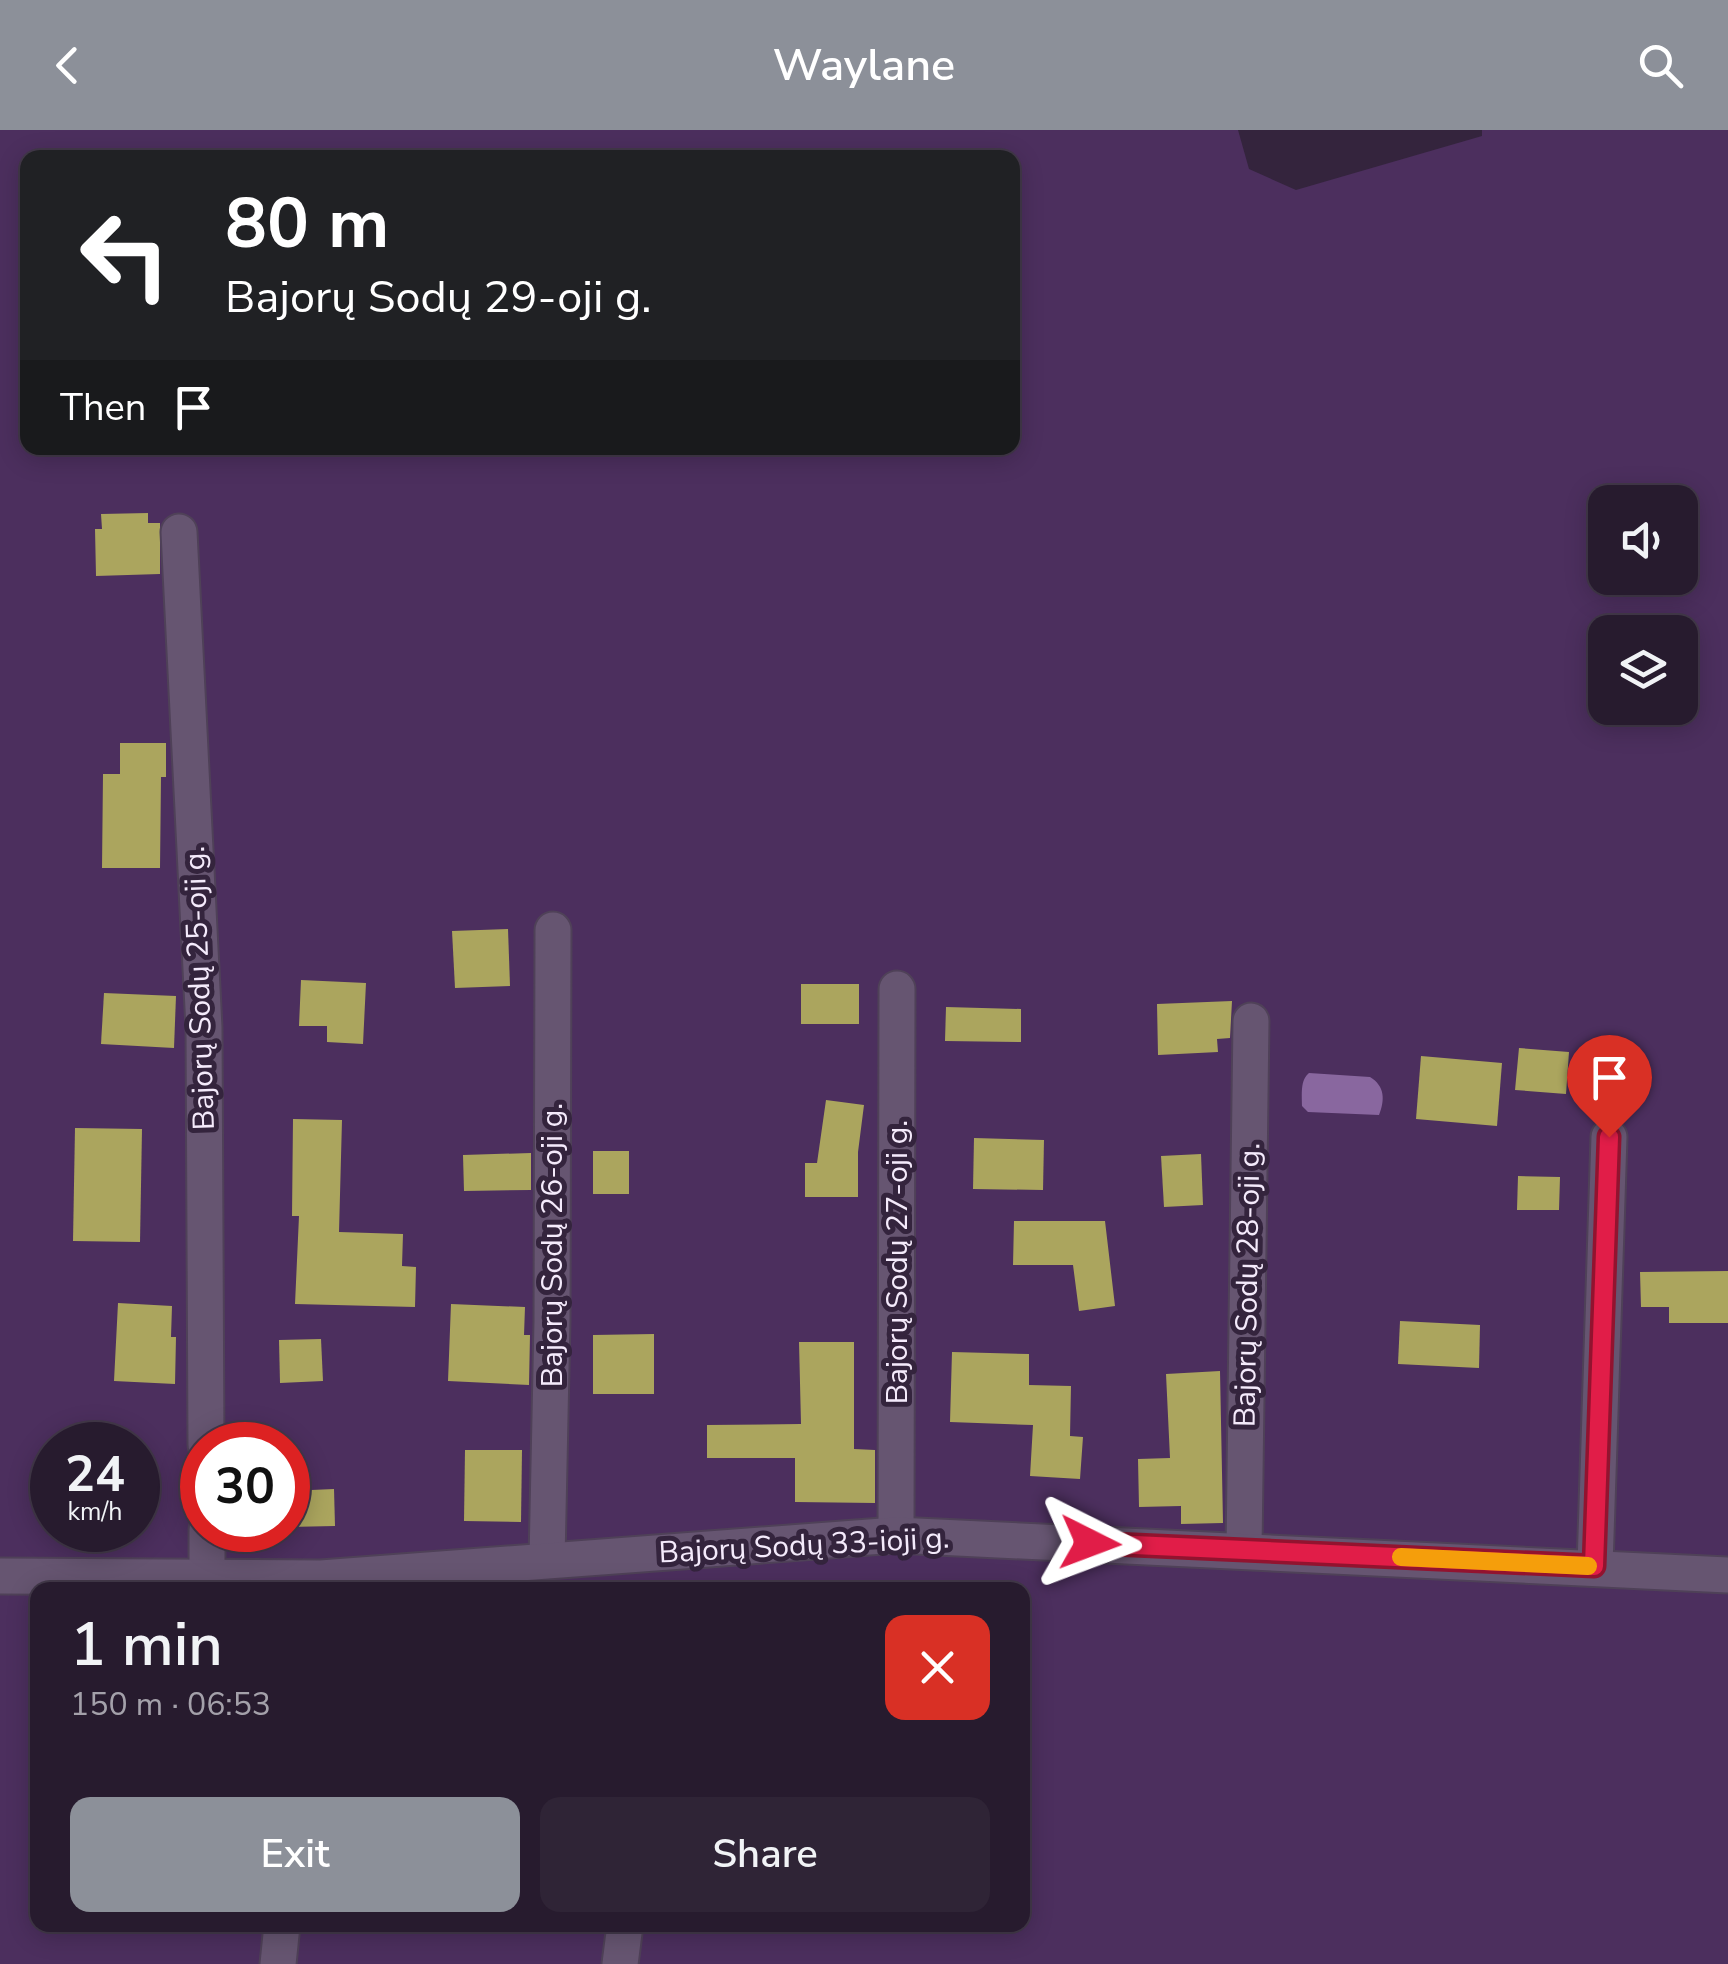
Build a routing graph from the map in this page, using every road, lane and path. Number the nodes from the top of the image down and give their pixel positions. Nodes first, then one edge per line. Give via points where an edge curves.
1 (179, 532) dead end
2 (553, 930) dead end
3 (897, 989) dead end
4 (1251, 1021) dead end
5 (1609, 1137) dead end
6 (206, 1422) edge
7 (896, 1535) junction
8 (1244, 1550) junction
9 (207, 1552) edge
10 (547, 1560) junction
11 (1594, 1566) junction
12 (1728, 1575) edge
13 (0, 1576) edge
14 (207, 1578) junction
15 (282, 1582) edge
16 (339, 1582) edge
17 (281, 1932) edge
18 (624, 1932) edge
19 (278, 1964) edge
20 (620, 1964) edge

1 - 6 street, Bajorų Sodų 25-oji g. via 204,1028
2 - 10 street, Bajorų Sodų 26-oji g.
3 - 7 street, Bajorų Sodų 27-oji g.
4 - 8 street, Bajorų Sodų 28-oji g.
5 - 11 street
7 - 8 street, Bajorų Sodų 33-ioji g.
7 - 10 street, Bajorų Sodų 33-ioji g.
8 - 11 street, Bajorų Sodų 33-ioji g.
9 - 14 street
10 - 16 street, Bajorų Sodų 33-ioji g.
11 - 12 street, Bajorų Sodų 33-ioji g.
13 - 14 street, Bajorų Sodų 33-ioji g.
14 - 15 street, Bajorų Sodų 33-ioji g.
17 - 19 street
18 - 20 street

